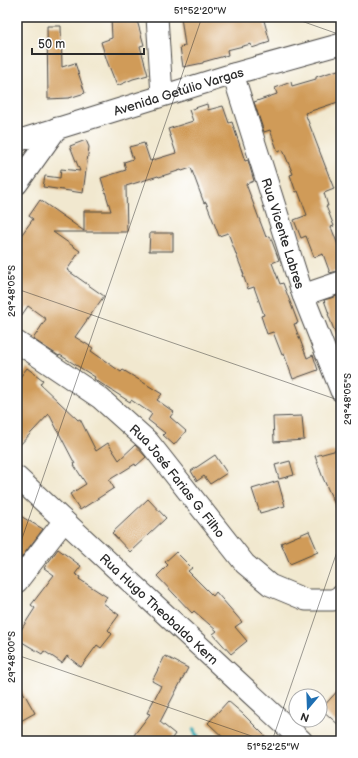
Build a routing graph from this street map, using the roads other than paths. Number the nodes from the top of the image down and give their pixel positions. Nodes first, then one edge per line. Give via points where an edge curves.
1 (157, 17) edge
2 (341, 44) edge
3 (233, 74) junction
4 (162, 95) junction
5 (57, 128) junction
6 (17, 141) edge
7 (18, 182) edge
8 (341, 282) edge
9 (303, 295) junction
10 (17, 342) edge
11 (341, 391) edge
12 (17, 476) edge
13 (64, 521) junction
14 (17, 582) edge
15 (341, 596) edge
16 (302, 741) edge

1 - 4 street
2 - 3 street, Avenida Getúlio Vargas
3 - 4 street, Avenida Getúlio Vargas
3 - 9 street, Rua Vicente Labres
4 - 5 street, Avenida Getúlio Vargas
5 - 6 street, Avenida Getúlio Vargas
5 - 7 street
8 - 9 street
9 - 11 street, Rua Vicente Labres
10 - 15 street, Rua José Farias G. Filho via 100,398 148,441 245,564 270,585 306,600 333,600
12 - 13 street, Rua Hugo Theobaldo Kern
13 - 14 street
13 - 16 street, Rua Hugo Theobaldo Kern

